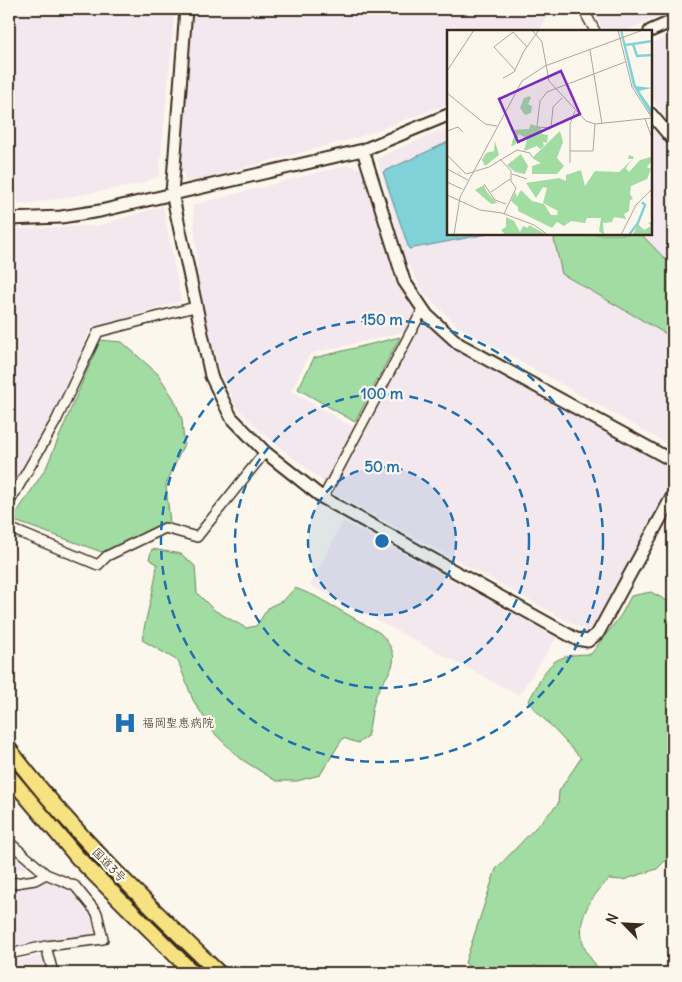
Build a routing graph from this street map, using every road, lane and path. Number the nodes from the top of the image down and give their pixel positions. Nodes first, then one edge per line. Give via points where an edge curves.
1 (186, 9) edge
2 (584, 9) edge
3 (673, 21) edge
4 (594, 30) edge
5 (652, 30) edge
6 (447, 115) edge
7 (652, 115) edge
8 (673, 140) edge
9 (363, 150) junction
10 (172, 193) junction
11 (9, 219) edge
12 (195, 307) junction
13 (423, 309) junction
14 (265, 452) junction
15 (673, 461) edge
16 (673, 495) edge
17 (323, 498) junction
18 (9, 503) edge
19 (9, 528) edge
20 (9, 749) edge
21 (9, 776) edge
22 (9, 842) edge
23 (46, 874) junction
24 (9, 884) edge
25 (46, 946) junction
26 (9, 954) edge
27 (53, 973) edge
28 (193, 973) edge
29 (219, 973) edge

1 - 10 street
2 - 4 street
3 - 5 street
6 - 9 street
7 - 8 street
9 - 10 street
9 - 13 street via 404,281
10 - 11 street via 100,211 61,217
10 - 12 street
12 - 14 street via 211,376 231,417
12 - 18 street via 98,332 56,421
13 - 15 street via 459,344
13 - 17 street
14 - 17 street
14 - 19 street via 197,537 165,528 107,556 98,565
16 - 17 street via 598,633 588,641 576,639
20 - 29 highway, 国道3号 via 39,789 91,847
21 - 28 highway, 国道3号 via 78,858
22 - 23 street
23 - 24 street via 35,880
23 - 25 street via 75,886 97,913 103,939
25 - 26 street
25 - 27 street

